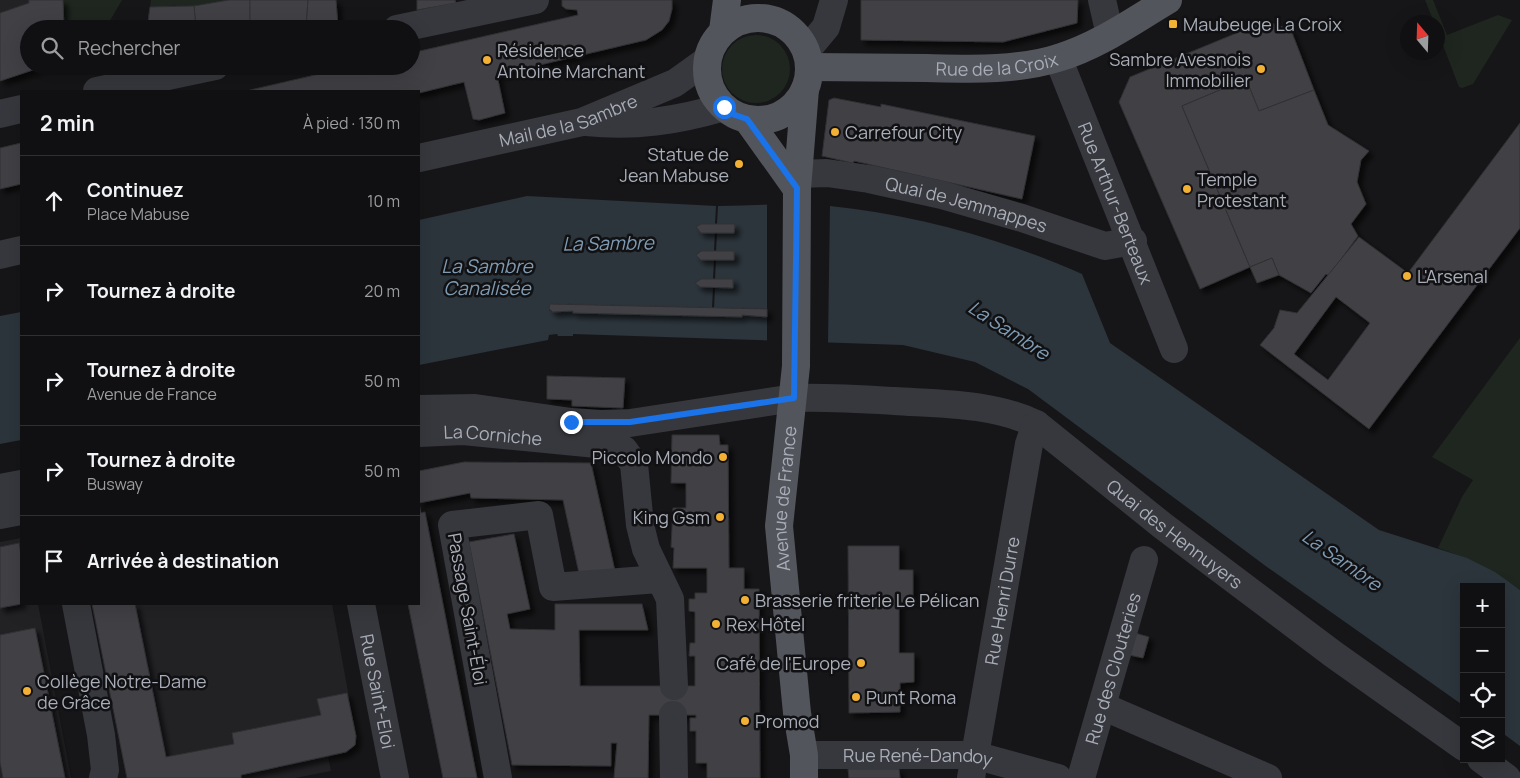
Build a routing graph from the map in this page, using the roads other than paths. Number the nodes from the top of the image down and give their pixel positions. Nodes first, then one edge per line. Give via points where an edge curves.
1 (534, 0) edge
2 (727, 0) edge
3 (769, 0) edge
4 (834, 0) edge
5 (1102, 0) edge
6 (1168, 0) edge
7 (420, 24) edge
8 (782, 24) junction
9 (723, 32) junction
10 (1110, 35) junction
11 (1058, 58) junction
12 (707, 60) junction
13 (806, 69) junction
14 (173, 75) edge
15 (102, 90) edge
16 (20, 109) edge
17 (735, 113) junction
18 (0, 114) edge
19 (582, 122) junction
20 (420, 158) edge
21 (797, 186) junction
22 (1132, 241) junction
23 (20, 250) edge
24 (0, 255) edge
25 (1174, 349) dead end
26 (794, 398) junction
27 (420, 409) edge
28 (1036, 424) junction
29 (420, 434) edge
30 (20, 484) edge
31 (0, 488) edge
32 (20, 511) edge
33 (0, 515) edge
34 (1144, 560) dead end
35 (659, 580) junction
36 (76, 605) edge
37 (361, 605) edge
38 (674, 686) dead end
39 (1102, 706) junction
40 (673, 715) dead end
41 (1460, 744) edge
42 (1486, 763) edge
43 (804, 767) edge
44 (972, 767) edge
45 (103, 778) edge
46 (395, 778) edge
47 (498, 778) edge
48 (674, 778) edge
49 (1058, 778) edge
50 (1081, 778) edge
51 (1268, 778) edge
52 (1507, 778) edge

1 - 7 street
2 - 9 main road
3 - 8 main road
4 - 13 street via 826,27
5 - 10 street
6 - 10 main road, Rue de la Croix
8 - 9 main road via 767,19 751,19 736,23
8 - 13 main road via 800,40
9 - 12 main road via 713,44
10 - 11 main road, Rue de la Croix
11 - 13 main road, Rue de la Croix via 1020,66 971,69
11 - 22 street, Rue Arthur-Berteaux
12 - 17 main road via 707,78 713,94
12 - 19 street, Mail de la Sambre via 675,82
13 - 17 main road via 796,104 782,114 765,120
13 - 21 main road, Avenue de France
14 - 15 street
16 - 18 street
17 - 19 street via 622,125
17 - 21 main road
19 - 20 street, Mail de la Sambre
21 - 22 street, Quai de Jemmappes via 827,173 860,178 942,195 1105,246
21 - 26 main road, Avenue de France
22 - 25 street, Rue Arthur-Berteaux
23 - 24 street
26 - 27 street, Quai des Hennuyers via 601,424 475,408
26 - 28 street, Quai des Hennuyers via 949,404 1019,416
26 - 43 main road, Avenue de France via 779,526
28 - 41 street, Quai des Hennuyers via 1163,526 1333,654
28 - 44 street, Rue Henri Durre via 1027,454
29 - 35 street, La Corniche via 463,431 597,444 624,450 634,464 640,525
30 - 31 street
32 - 33 street
34 - 39 street, Rue des Clouteries
35 - 38 street via 670,599
35 - 47 street, Passage Saint-Éloi via 553,586 539,515 452,525
36 - 45 street via 101,735
37 - 46 street, Rue Saint-Eloi
39 - 50 street, Rue des Clouteries
39 - 51 street
40 - 48 street
42 - 52 street
43 - 44 street, Rue René-Dandoy
44 - 49 street, Rue René-Dandoy

